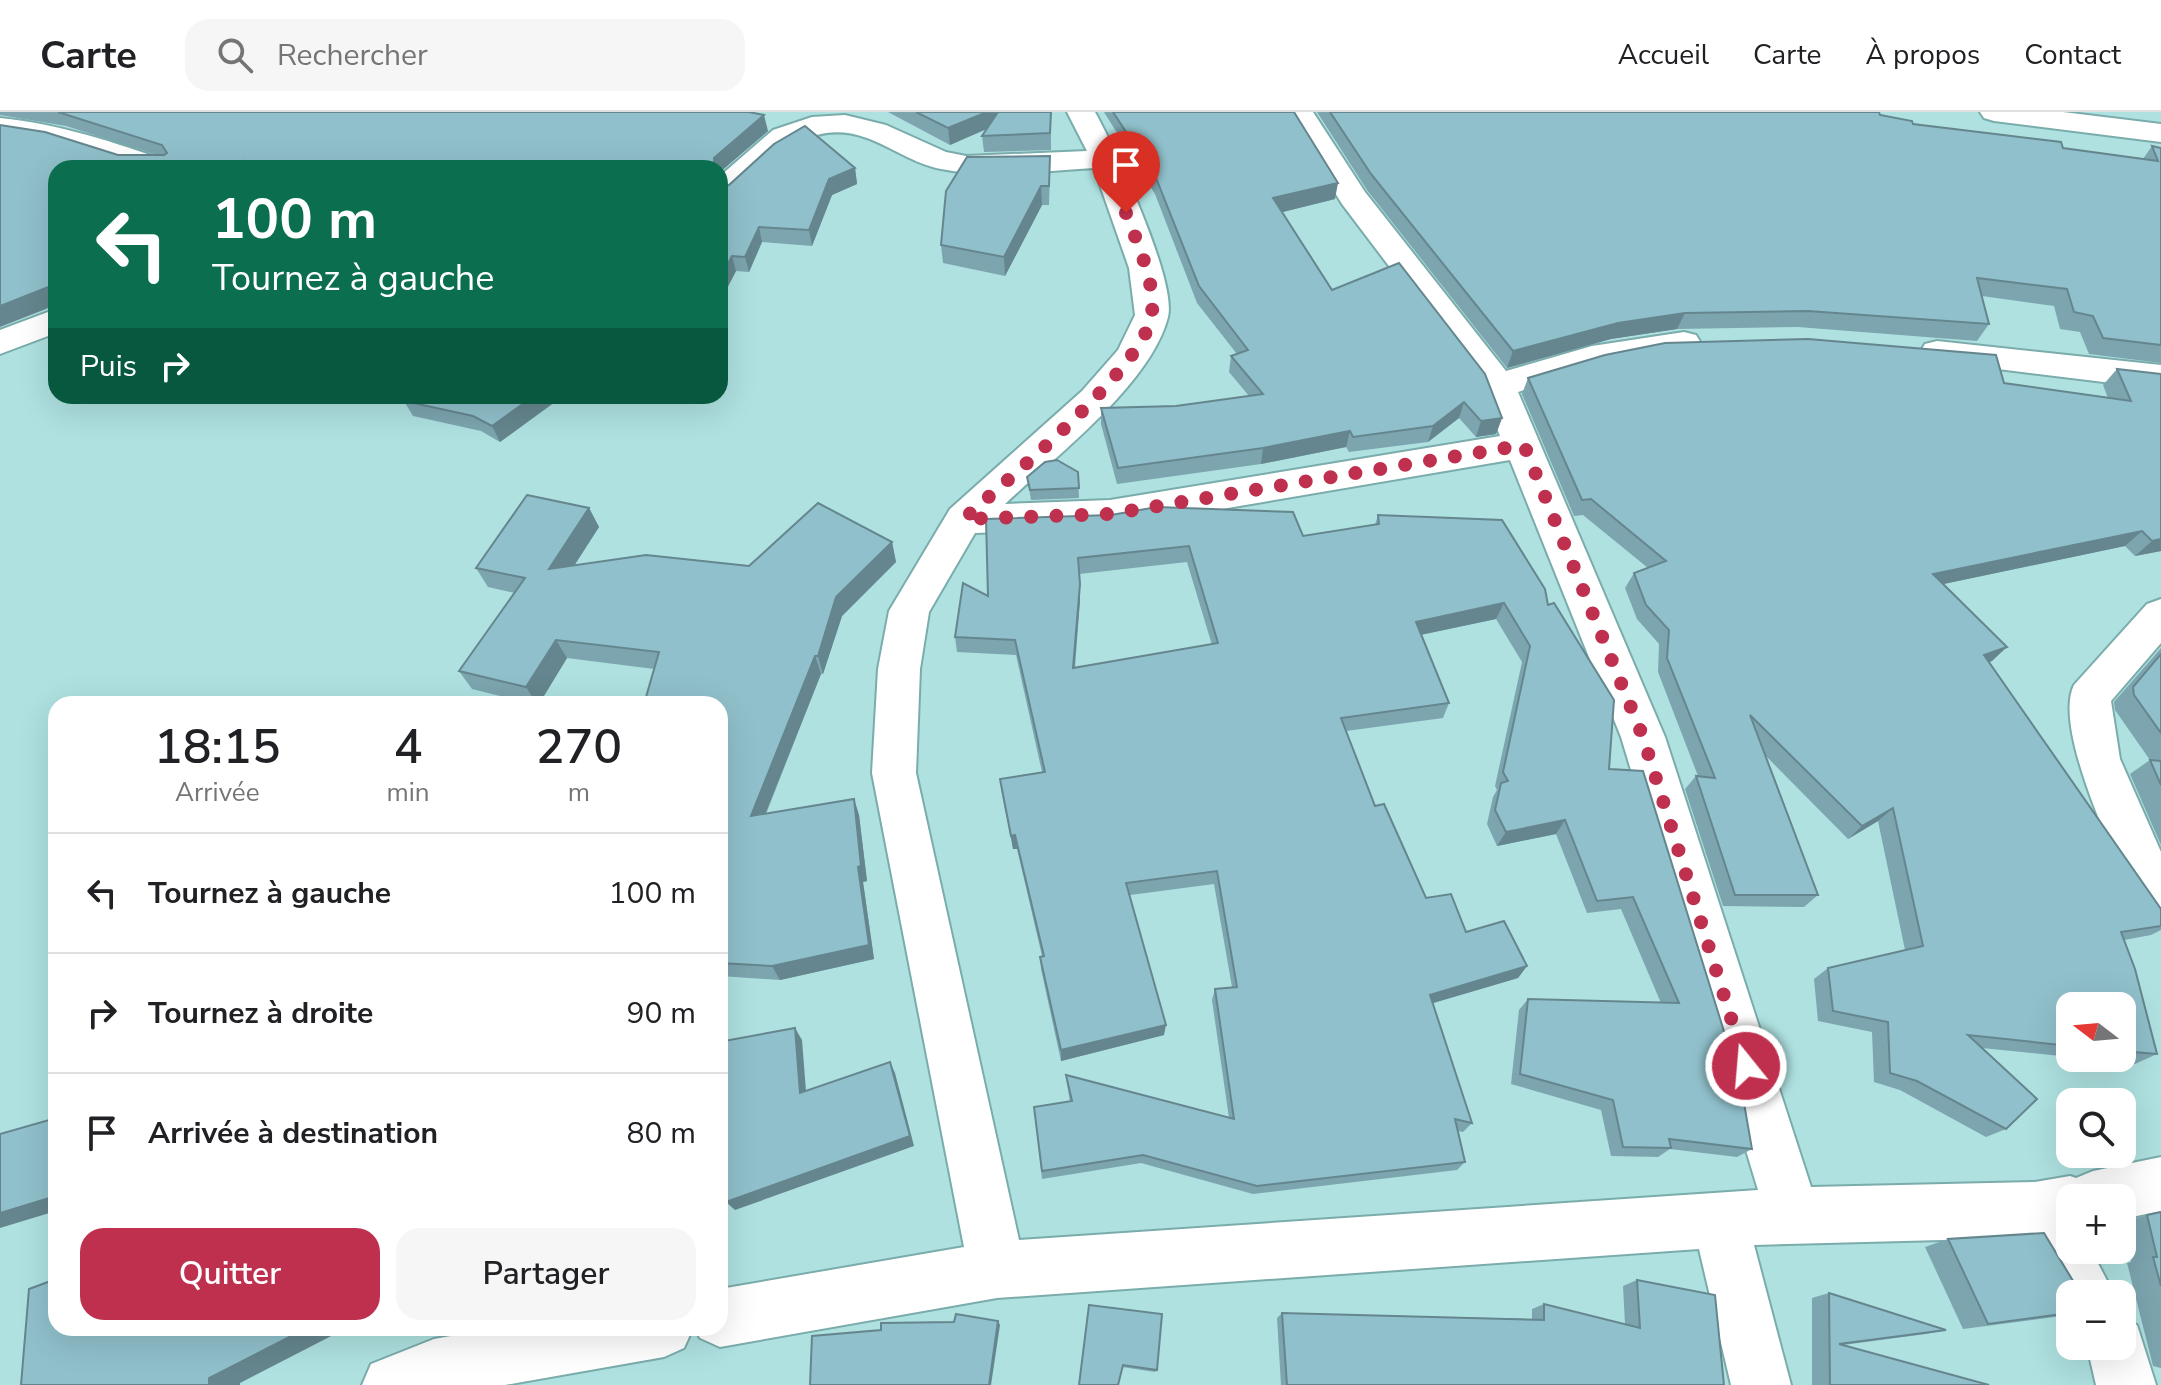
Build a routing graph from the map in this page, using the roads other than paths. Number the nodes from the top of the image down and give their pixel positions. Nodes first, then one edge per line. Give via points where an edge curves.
1 (1081, 112) edge
2 (1994, 112) edge
3 (1299, 113) edge
4 (0, 127) edge
5 (2161, 133) edge
6 (1106, 159) junction
7 (136, 160) edge
8 (728, 185) edge
9 (48, 323) edge
10 (1721, 342) edge
11 (0, 343) edge
12 (1912, 349) edge
13 (2161, 377) edge
14 (1498, 386) junction
15 (1524, 445) junction
16 (964, 519) junction
17 (2161, 615) edge
18 (2161, 906) edge
19 (2161, 1184) edge
20 (2136, 1189) edge
21 (2052, 1206) edge
22 (1793, 1215) junction
23 (1720, 1221) junction
24 (997, 1270) junction
25 (2080, 1280) edge
26 (728, 1317) edge
27 (618, 1336) edge
28 (2120, 1360) edge
29 (392, 1385) edge
30 (1761, 1385) edge
31 (2126, 1385) edge

1 - 6 street
2 - 5 street
3 - 14 street via 1353,197
4 - 7 street via 84,142
6 - 8 street via 966,165 938,160 876,131 845,124 812,126 783,136
6 - 16 street via 1145,268 1152,315 1133,355 1095,400
9 - 11 street
10 - 14 street via 1675,343 1592,357
12 - 13 street
14 - 15 street
15 - 16 street via 1110,514
15 - 22 street via 1643,737
16 - 24 street via 909,611 899,669 894,773
17 - 18 street via 2089,697 2098,759
19 - 20 street
21 - 22 street
21 - 25 street
22 - 23 street
23 - 24 street
23 - 30 street
24 - 26 street
27 - 29 street via 434,1368
28 - 31 street

